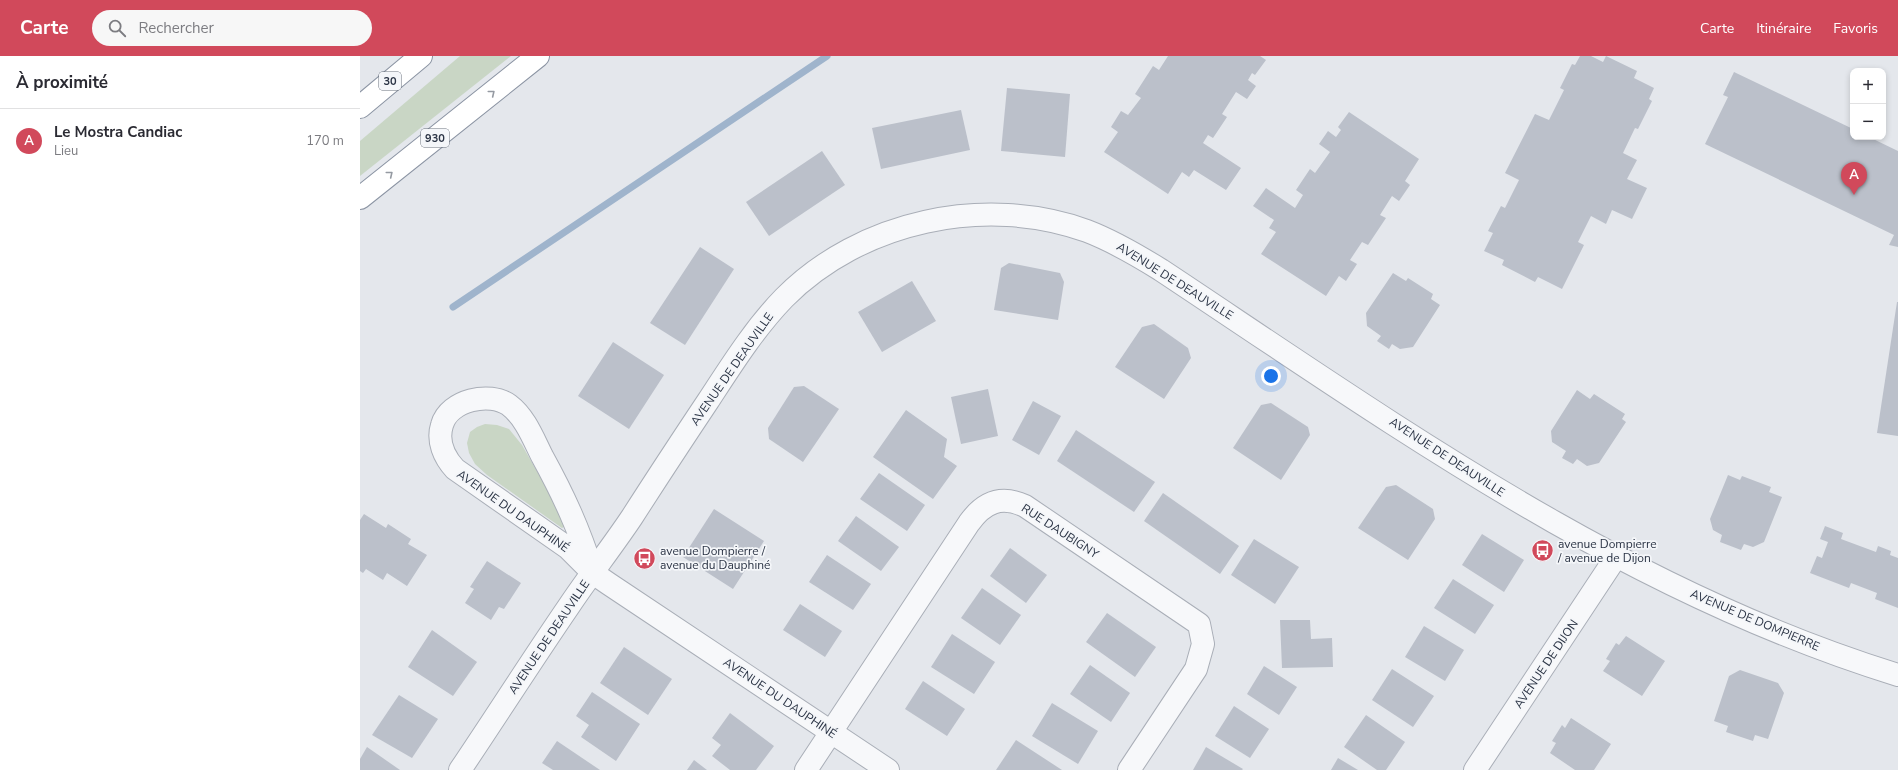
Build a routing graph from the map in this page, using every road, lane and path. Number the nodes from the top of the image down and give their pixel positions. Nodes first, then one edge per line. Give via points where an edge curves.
1 (421, 56) edge
2 (538, 56) edge
3 (551, 56) edge
4 (510, 78) junction
5 (360, 107) edge
6 (360, 198) edge
7 (1616, 557) junction
8 (593, 573) junction
9 (1898, 675) edge
10 (832, 732) junction
11 (460, 770) edge
12 (806, 770) edge
13 (888, 770) edge
14 (1129, 770) edge
15 (1475, 770) edge

1 - 5 highway, 30
2 - 4 highway, 930
3 - 4 highway
6 -> 4 highway, 930
7 - 8 street, AVENUE DE DEAUVILLE via 1530,510 1462,468 1140,256 1080,229 1051,221 994,215 931,221 889,232 836,258 799,285 752,336
7 - 9 street, AVENUE DE DOMPIERRE via 1754,621
7 - 15 street, AVENUE DE DIJON
8 - 8 street, AVENUE DU DAUPHINÉ via 563,493 517,413 508,405 491,398 467,401 449,413 442,423 440,434 446,459 455,469 568,548
8 - 10 street, AVENUE DU DAUPHINÉ
8 - 11 street, AVENUE DE DEAUVILLE
10 - 12 street, RUE DAUBIGNY
10 - 13 street, AVENUE DU DAUPHINÉ
10 - 14 street, RUE DAUBIGNY via 974,515 981,508 997,501 1016,502 1195,620 1201,630 1202,652 1196,669

